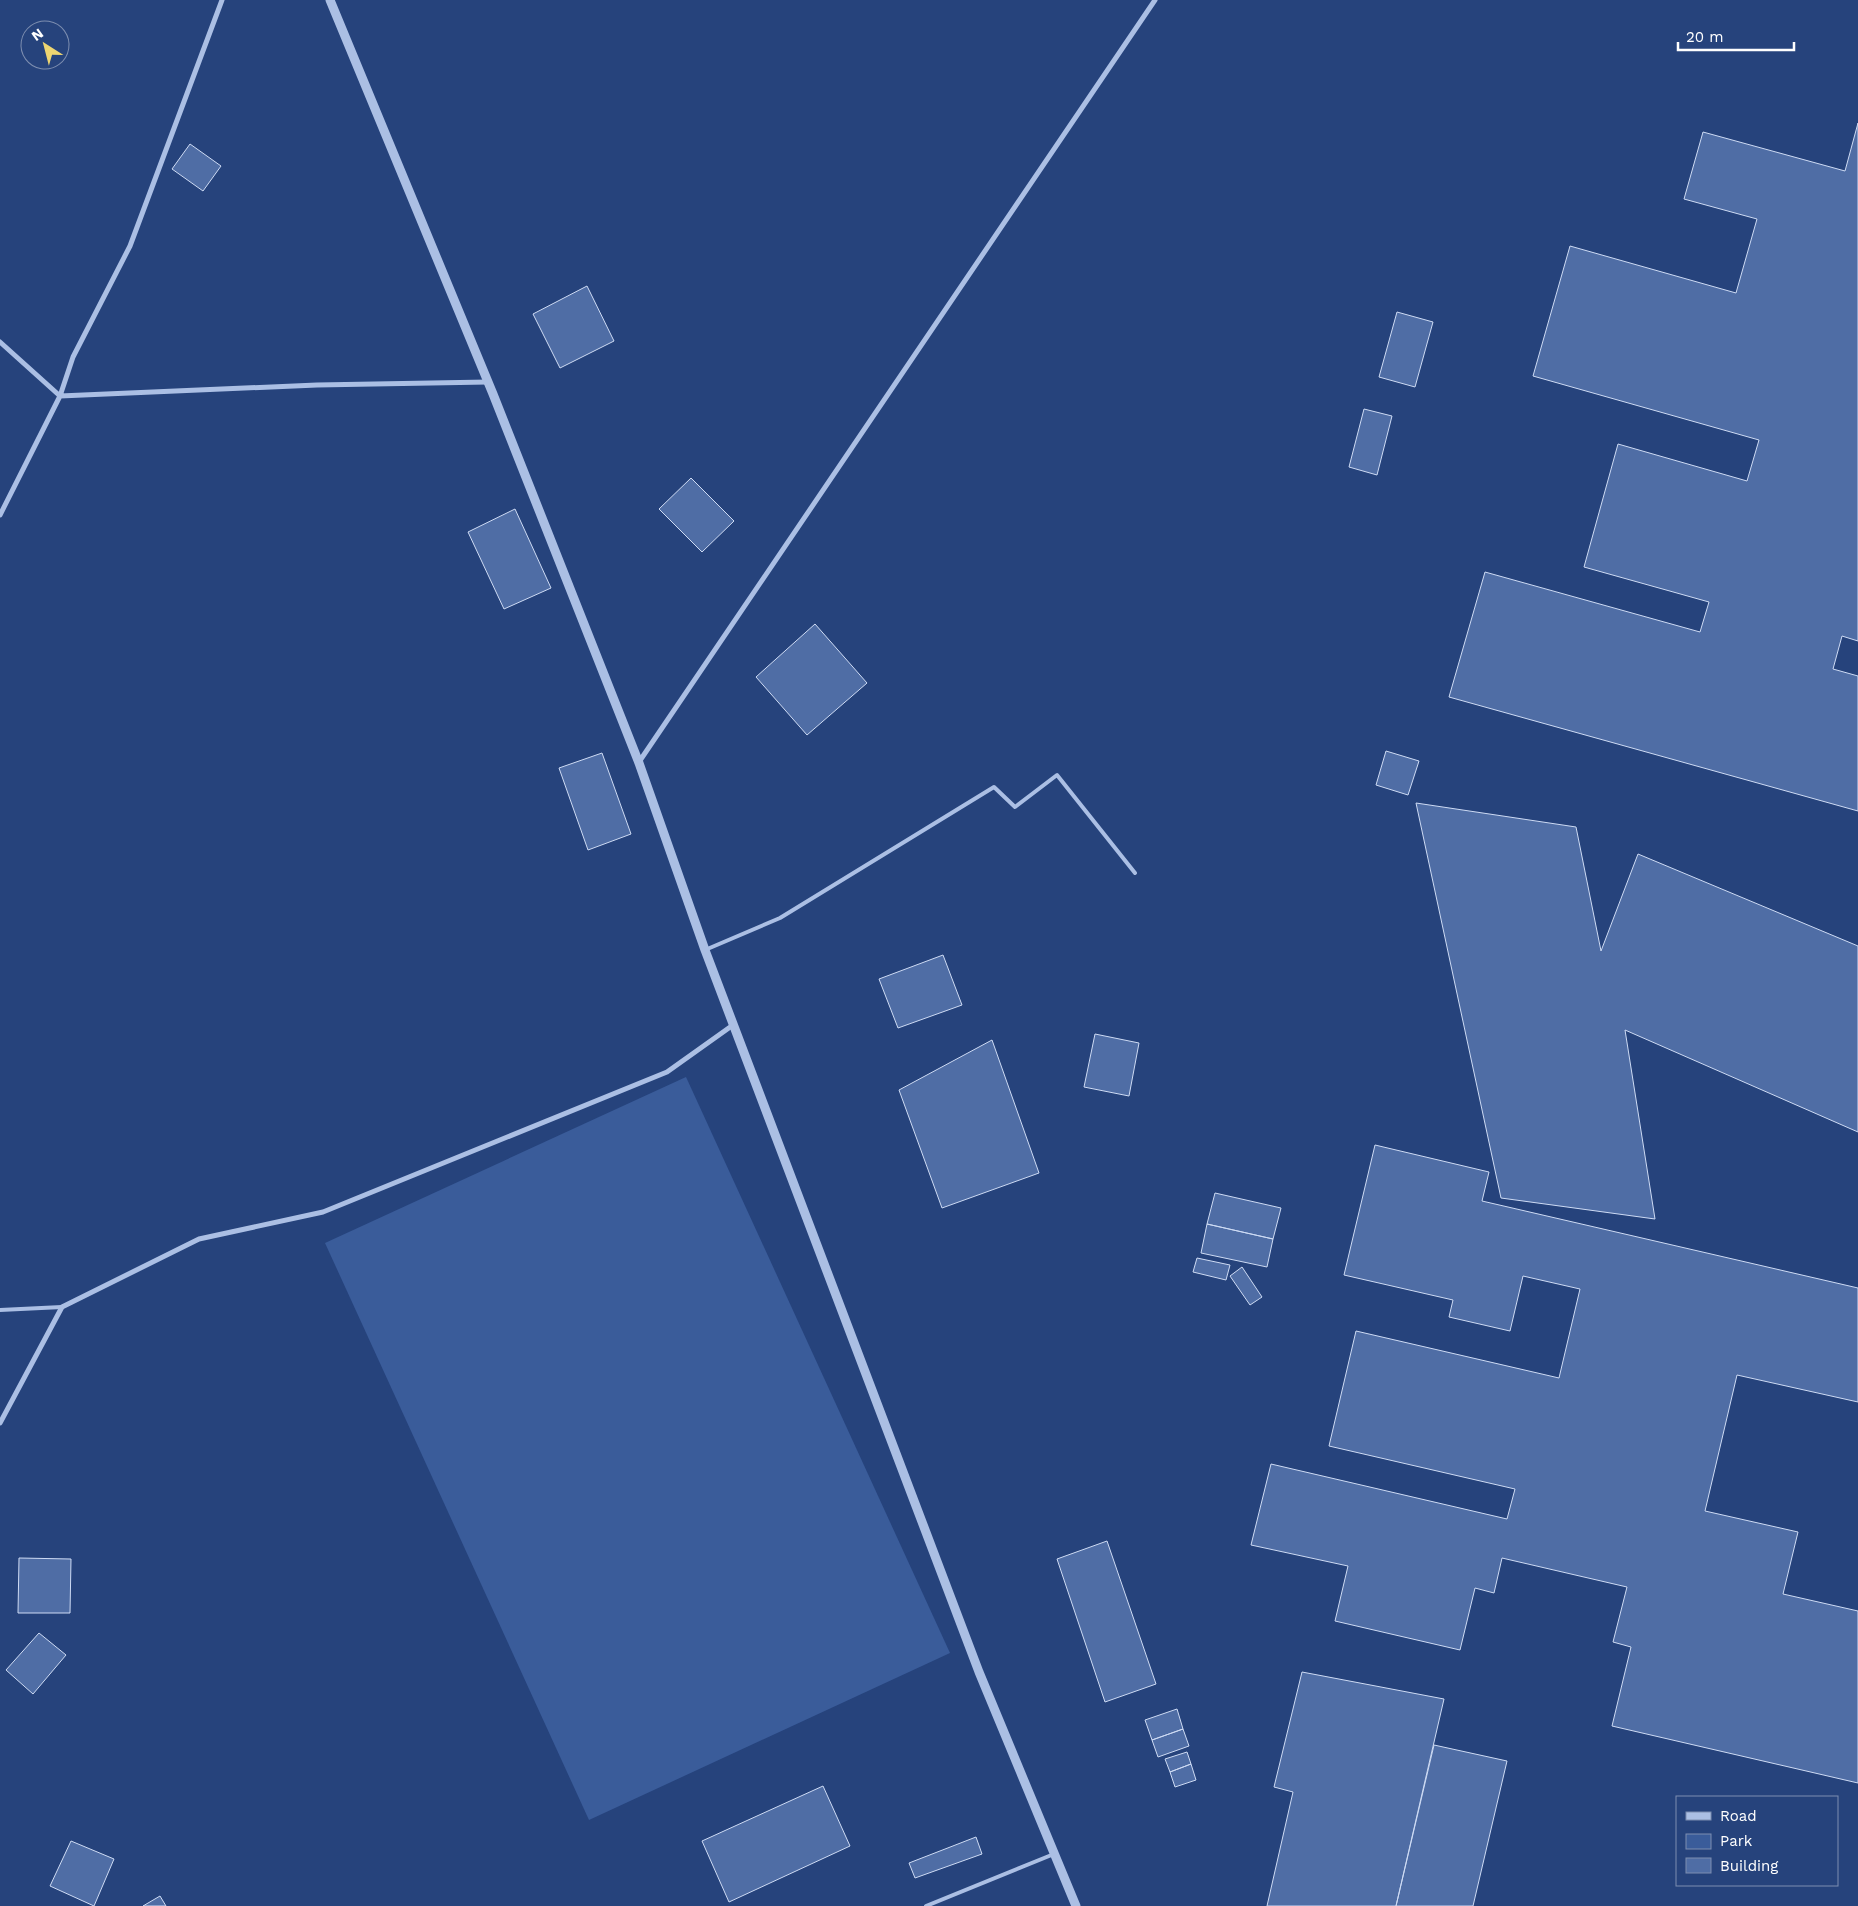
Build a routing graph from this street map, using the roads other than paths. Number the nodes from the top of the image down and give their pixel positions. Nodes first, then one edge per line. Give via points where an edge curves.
1 (222, 0) edge
2 (330, 0) edge
3 (1155, 0) edge
4 (0, 342) edge
5 (488, 382) junction
6 (60, 396) junction
7 (0, 515) edge
8 (639, 762) junction
9 (1135, 874) dead end
10 (705, 950) junction
11 (733, 1025) junction
12 (62, 1307) junction
13 (0, 1310) edge
14 (0, 1422) edge
15 (1054, 1854) junction
16 (926, 1906) edge
17 (1076, 1906) edge

1 - 6 street via 130,246 73,358
2 - 5 street
3 - 8 street
4 - 6 street
5 - 6 street via 317,385
5 - 8 street
6 - 7 street
8 - 10 street
9 - 10 lane via 1057,775 1015,807 994,787 780,918
10 - 11 street
11 - 12 street via 667,1072 323,1212 199,1239
11 - 15 street via 978,1672
12 - 13 lane
12 - 14 street
15 - 16 lane
15 - 17 street

